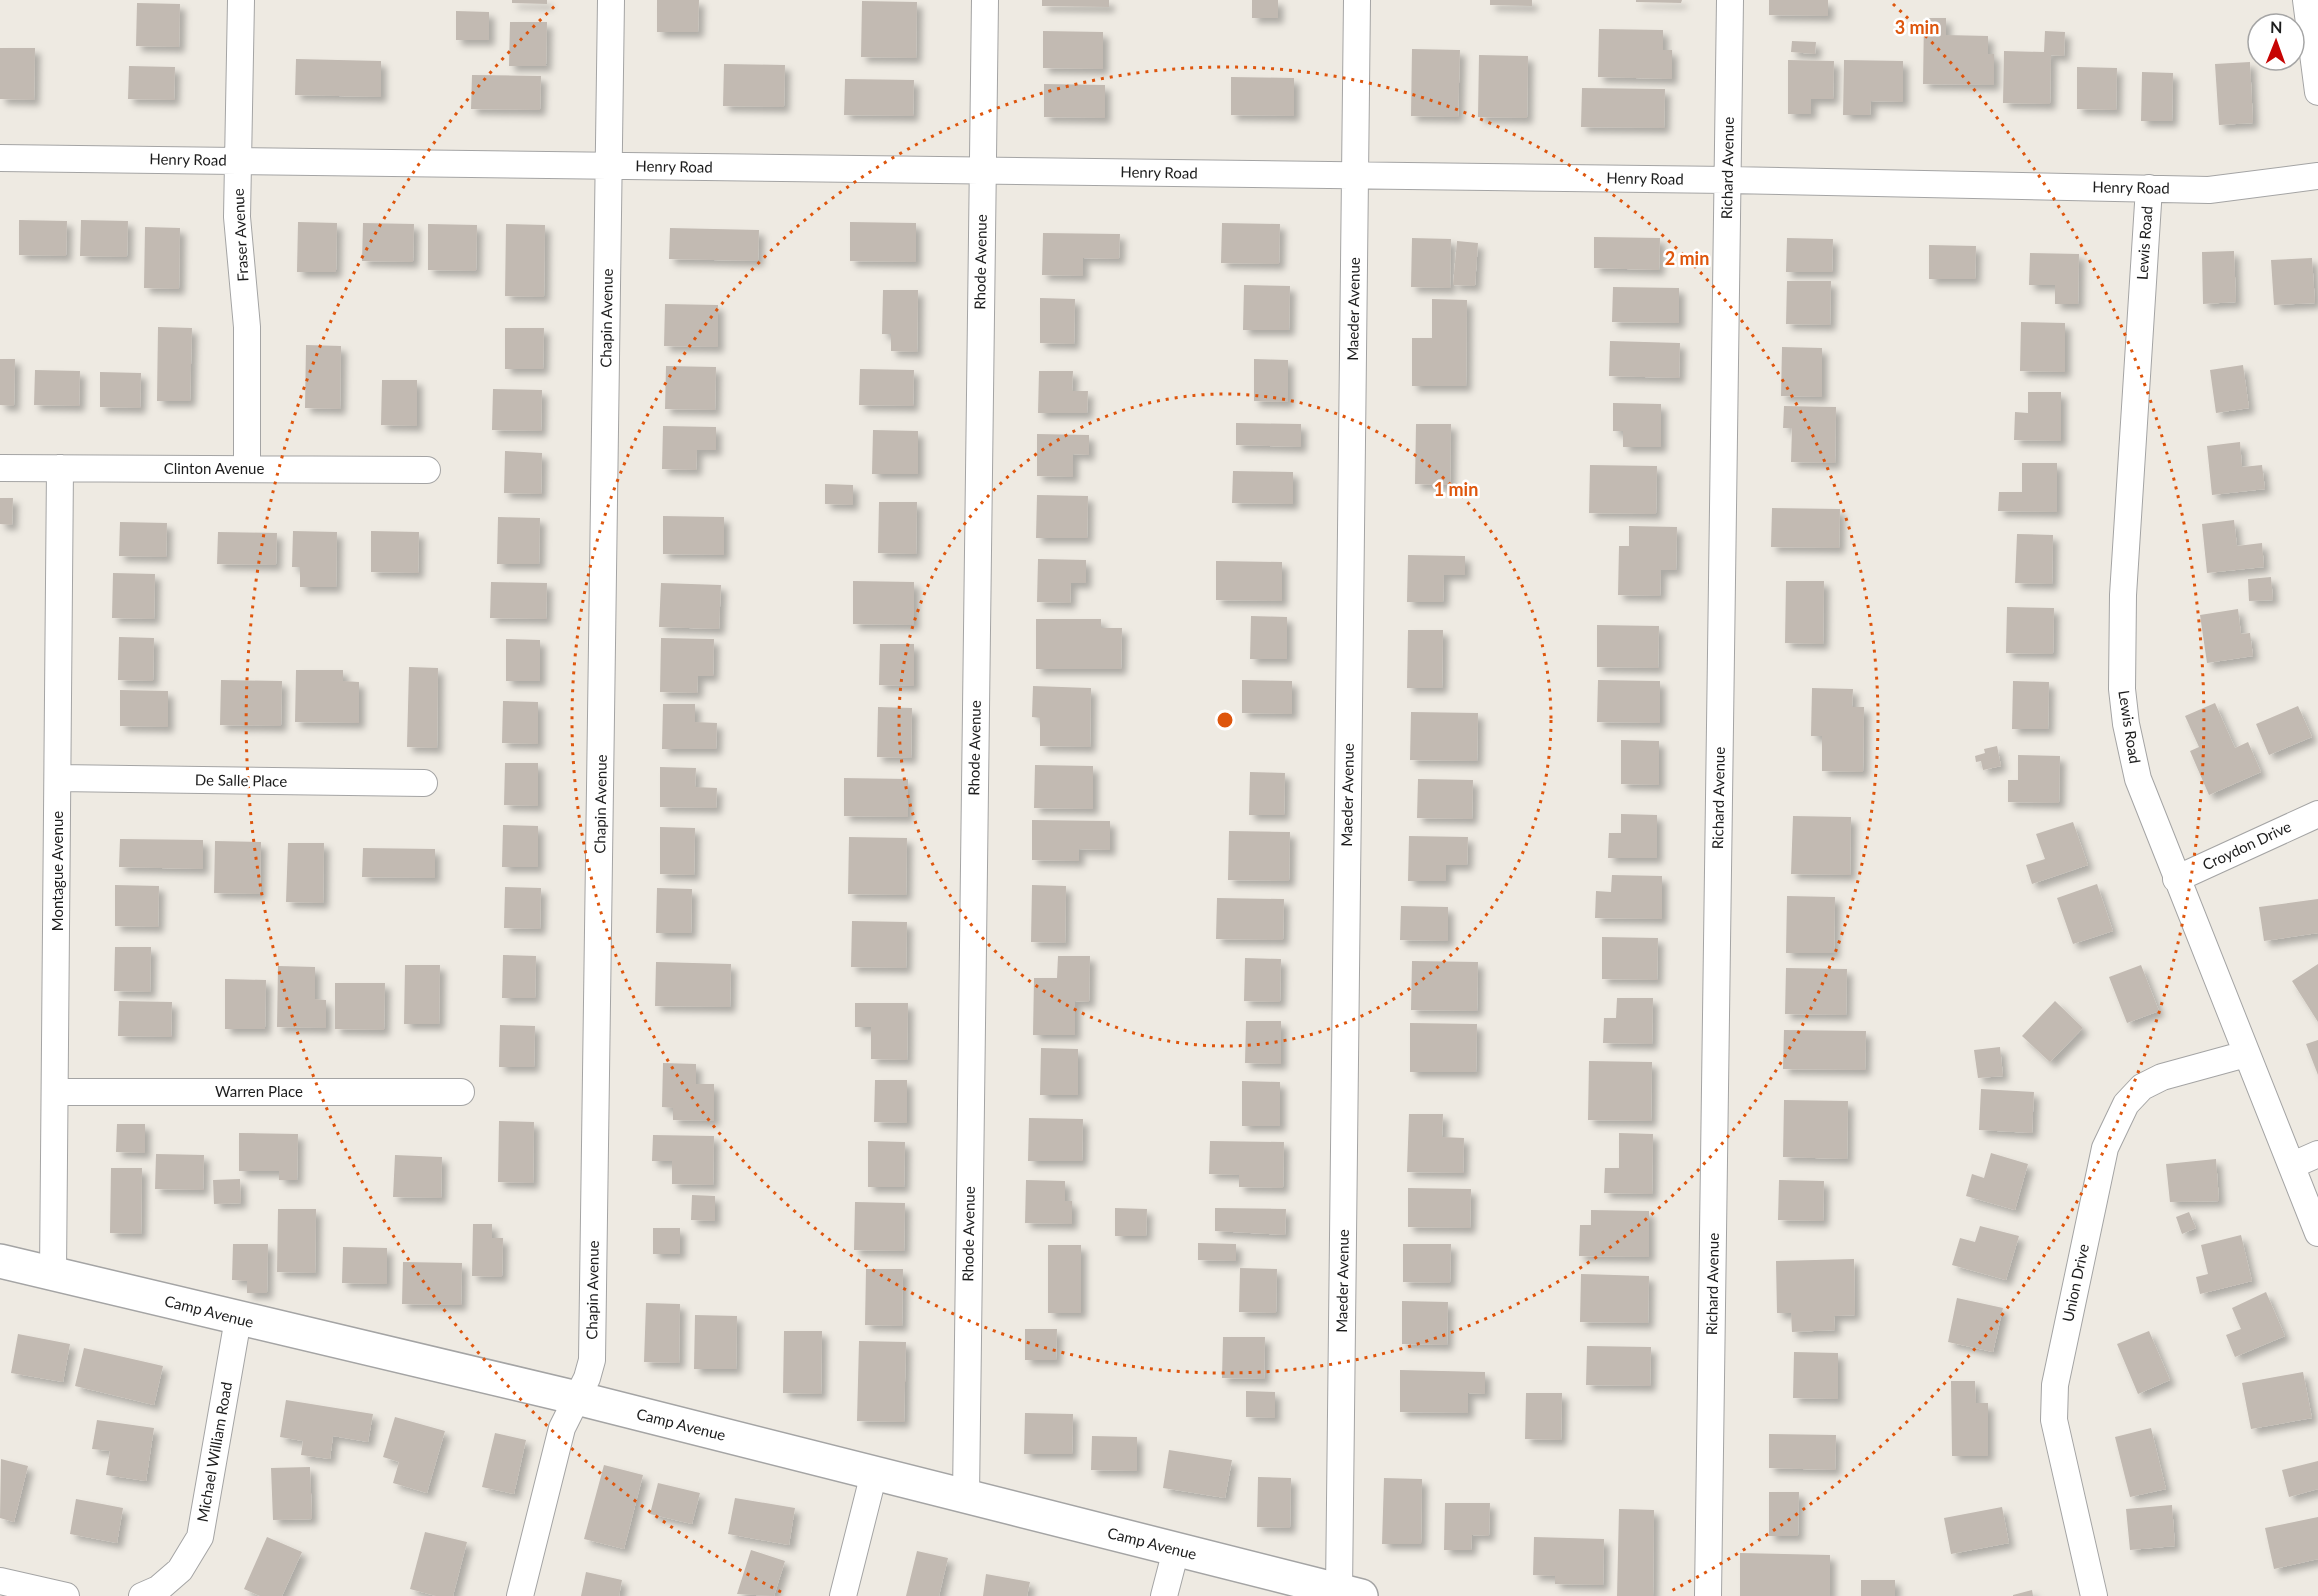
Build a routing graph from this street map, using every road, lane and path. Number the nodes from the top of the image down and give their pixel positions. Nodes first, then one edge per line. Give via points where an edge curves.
1 (241, 0) edge
2 (611, 0) edge
3 (985, 0) edge
4 (1357, 0) edge
5 (1730, 0) edge
6 (2306, 0) edge
7 (2318, 92) edge
8 (0, 158) edge
9 (239, 161) junction
10 (609, 166) junction
11 (982, 170) junction
12 (1355, 176) junction
13 (2318, 176) edge
14 (1728, 180) junction
15 (2149, 188) junction
16 (0, 468) edge
17 (60, 468) junction
18 (248, 469) junction
19 (427, 470) dead end
20 (58, 778) junction
21 (424, 783) dead end
22 (2318, 814) edge
23 (2176, 879) junction
24 (2246, 1054) junction
25 (57, 1092) junction
26 (460, 1092) dead end
27 (2318, 1154) edge
28 (2293, 1165) junction
29 (2318, 1233) edge
30 (0, 1261) edge
31 (53, 1274) junction
32 (238, 1319) junction
33 (577, 1398) junction
34 (874, 1473) junction
35 (966, 1497) junction
36 (1176, 1550) junction
37 (0, 1581) edge
38 (1350, 1593) edge
39 (66, 1596) edge
40 (142, 1596) edge
41 (520, 1596) edge
42 (843, 1596) edge
43 (1164, 1596) edge
44 (1708, 1596) edge
45 (2094, 1596) edge

1 - 9 street, Fraser Avenue
2 - 10 street, Chapin Avenue
3 - 11 street, Rhode Avenue
4 - 12 street, Maeder Avenue
5 - 14 street, Richard Avenue
6 - 7 street
8 - 9 street, Henry Road
9 - 10 street, Henry Road
9 - 18 street, Fraser Avenue via 237,217 247,327
10 - 11 street, Henry Road
10 - 33 street, Chapin Avenue via 592,1360
11 - 12 street, Henry Road
11 - 35 street, Rhode Avenue
12 - 14 street, Henry Road
12 - 38 street, Maeder Avenue
13 - 15 street, Henry Road via 2210,190
14 - 15 street, Henry Road
14 - 44 street, Richard Avenue
15 - 23 street, Lewis Road via 2123,595 2122,689 2138,779
16 - 17 street, Clinton Avenue
17 - 18 street, Clinton Avenue
17 - 20 street, Montague Avenue
18 - 19 street, Clinton Avenue
20 - 21 street, De Salle Place
20 - 25 street, Montague Avenue
22 - 23 street, Croydon Drive
23 - 24 street, Lewis Road
24 - 28 street, Lewis Road
24 - 45 street, Union Drive via 2162,1077 2142,1087 2126,1104 2105,1148 2055,1385 2054,1419
25 - 26 street, Warren Place
25 - 31 street, Montague Avenue
27 - 28 street
28 - 29 street, Lewis Road
30 - 31 street, Camp Avenue
31 - 32 street, Camp Avenue
32 - 33 street, Camp Avenue
32 - 40 street, Michael William Road via 200,1537 180,1570
33 - 34 street, Camp Avenue
33 - 41 street, Chapin Avenue via 562,1428
34 - 35 street, Camp Avenue
34 - 42 street
35 - 36 street, Camp Avenue
36 - 38 street, Camp Avenue
36 - 43 street
37 - 39 street

